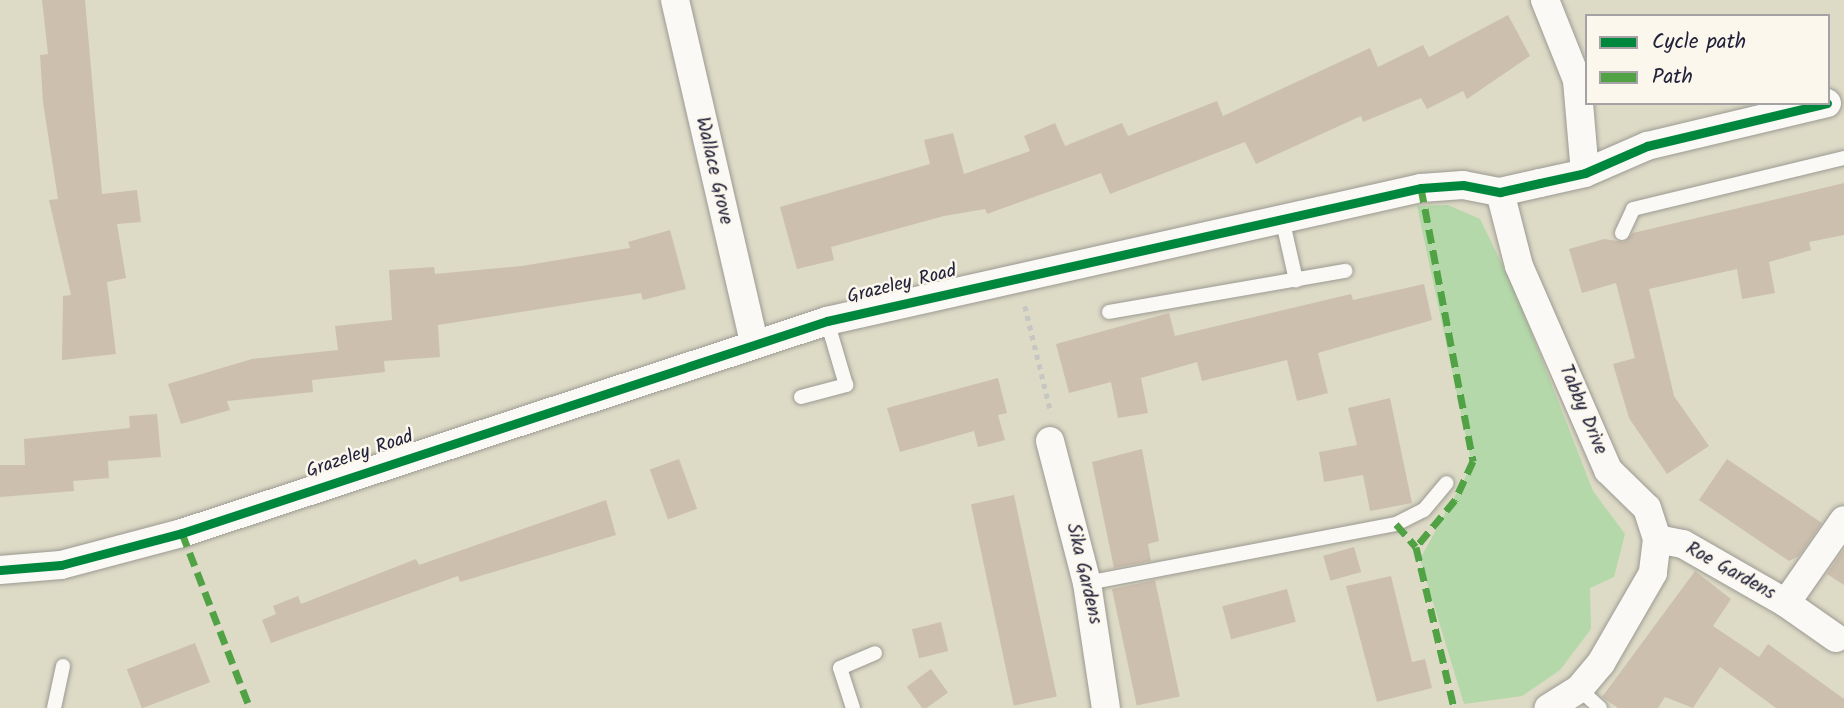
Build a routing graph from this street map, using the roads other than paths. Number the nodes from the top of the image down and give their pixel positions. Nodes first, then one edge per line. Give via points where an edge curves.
1 (675, 0) edge
2 (1545, 0) edge
3 (1820, 105) edge
4 (1844, 158) edge
5 (1585, 173) junction
6 (1500, 192) junction
7 (1282, 218) junction
8 (1622, 233) dead end
9 (1345, 271) dead end
10 (1296, 280) junction
11 (1109, 312) dead end
12 (827, 321) junction
13 (754, 341) junction
14 (801, 397) dead end
15 (1050, 441) road end
16 (1447, 484) dead end
17 (1844, 520) edge
18 (1657, 538) junction
19 (0, 570) edge
20 (1087, 583) junction
21 (1786, 603) junction
22 (1836, 638) dead end
23 (875, 653) dead end
24 (63, 666) dead end
25 (1579, 689) junction
26 (54, 708) edge
27 (853, 708) edge
28 (1106, 708) edge
29 (1549, 708) edge
30 (1600, 708) edge

1 - 13 street, Wallace Grove
2 - 5 street via 1577,80
3 - 5 street, Grazeley Road via 1647,146
4 - 8 lane via 1633,209
5 - 6 street, Grazeley Road
6 - 7 street, Grazeley Road via 1463,185 1421,188
6 - 18 street, Tabby Drive via 1520,266 1608,470 1647,508
7 - 10 lane
7 - 12 street, Grazeley Road
9 - 10 lane
10 - 11 lane
12 - 13 street, Grazeley Road
12 - 14 lane via 846,384
13 - 19 street, Grazeley Road via 182,533 61,565
15 - 20 street, Sika Gardens
16 - 20 lane via 1424,510 1396,524
17 - 21 street, Roe Gardens
18 - 21 street, Roe Gardens via 1683,544
18 - 25 street, Tabby Drive via 1653,573
20 - 28 street, Sika Gardens
21 - 22 street
23 - 27 lane via 840,668
24 - 26 lane
25 - 29 street, Tabby Drive
25 - 30 lane

